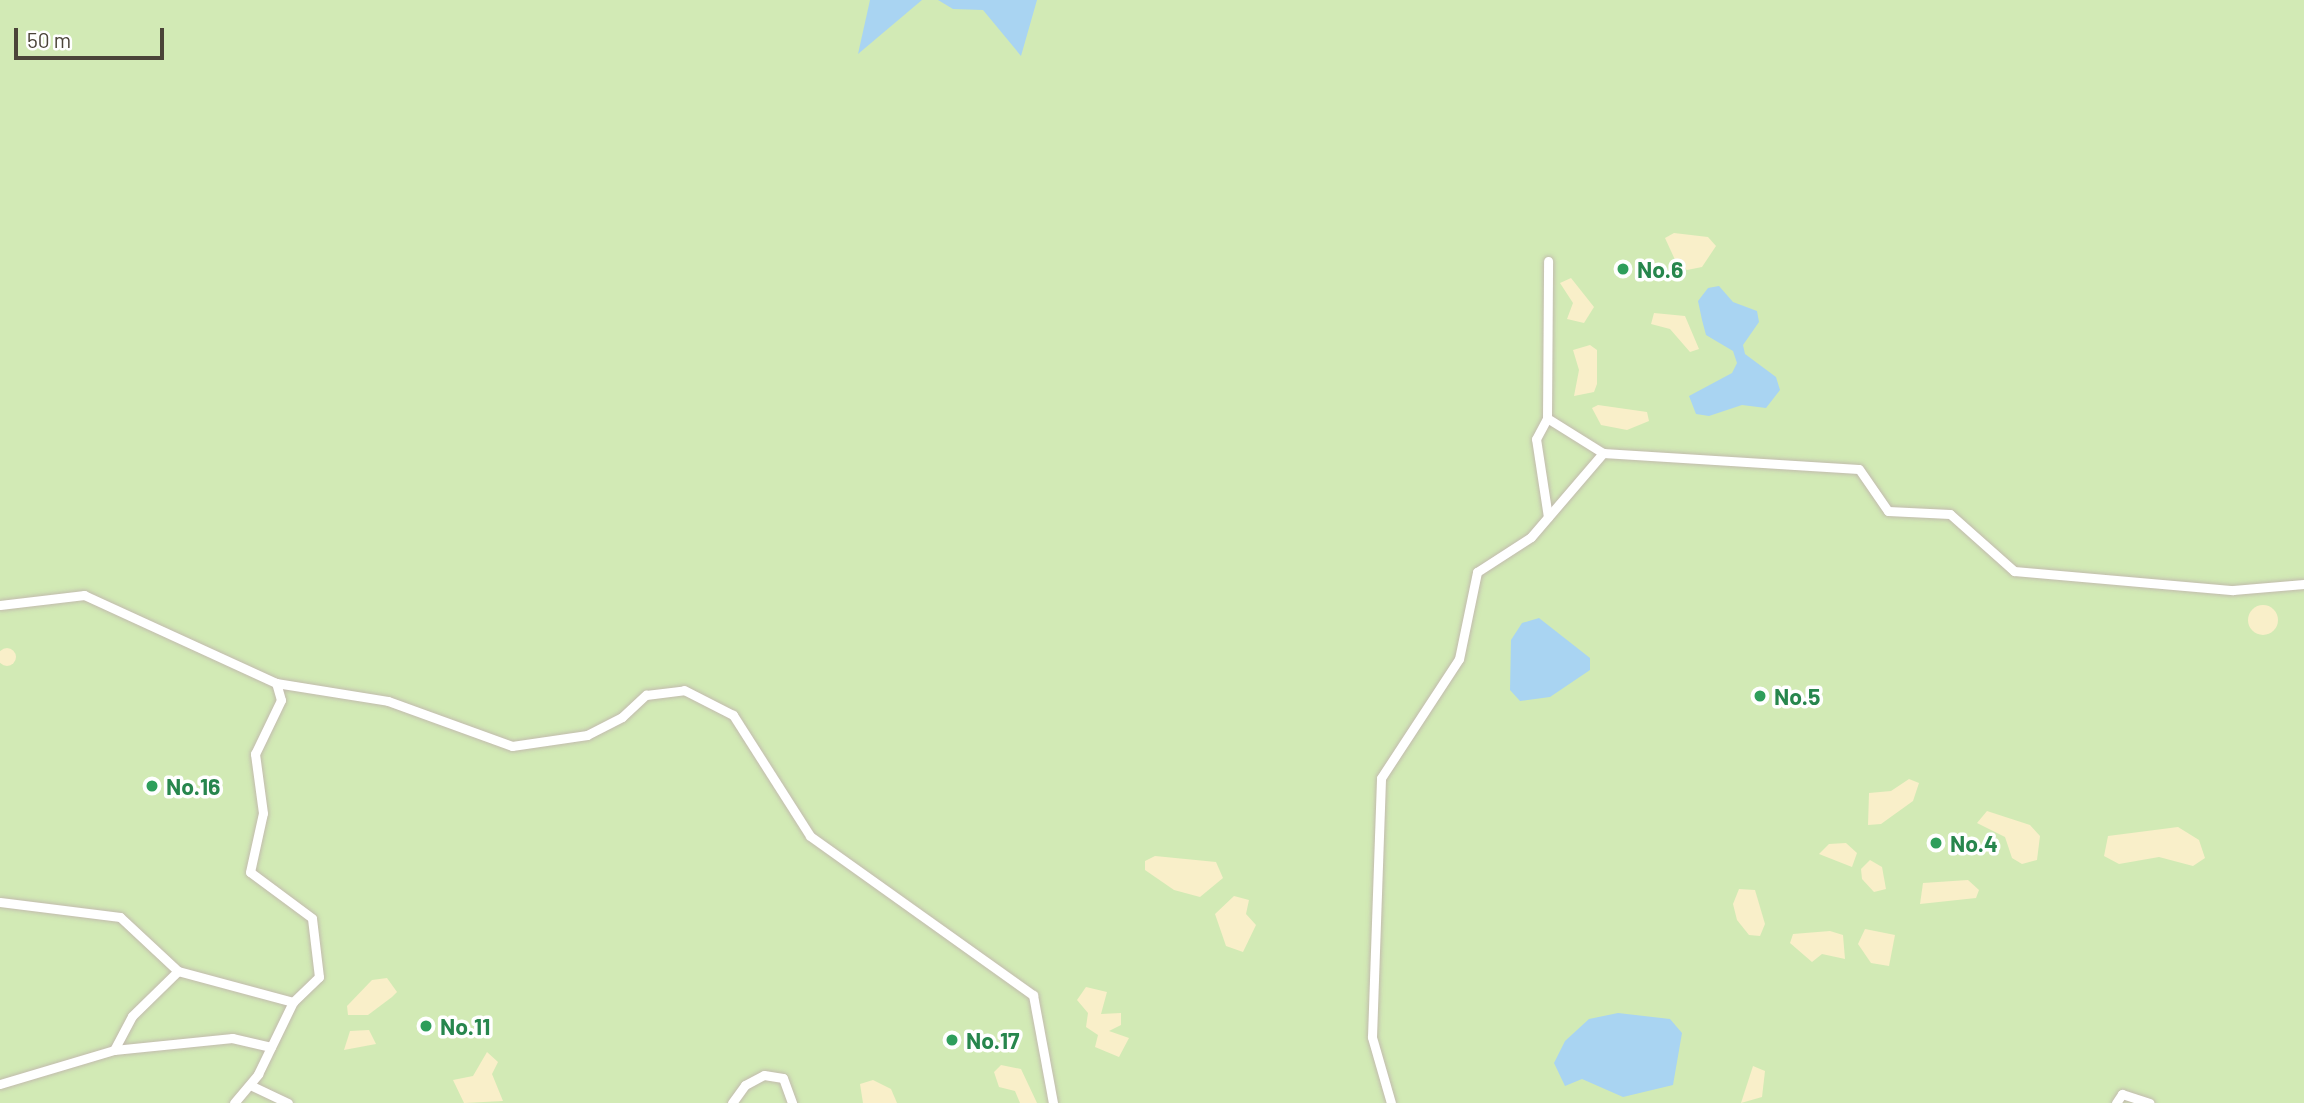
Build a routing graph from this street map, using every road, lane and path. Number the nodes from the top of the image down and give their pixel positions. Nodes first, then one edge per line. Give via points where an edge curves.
1 (1548, 261) dead end
2 (1547, 418) junction
3 (1603, 453) junction
4 (1548, 517) junction
5 (2304, 584) edge
6 (0, 605) edge
7 (276, 683) junction
8 (0, 902) edge
9 (178, 971) junction
10 (293, 1002) junction
11 (271, 1047) junction
12 (114, 1051) junction
13 (0, 1084) edge
14 (250, 1085) junction
15 (234, 1103) edge
16 (288, 1103) edge
17 (732, 1103) edge
18 (792, 1103) edge
19 (1053, 1103) edge
20 (1391, 1103) edge
21 (2116, 1103) edge
22 (2150, 1103) edge

1 - 2 lane
2 - 3 lane
2 - 4 lane via 1536,439
3 - 4 lane
3 - 5 lane via 1859,469 1888,511 1950,514 2014,571 2233,590
4 - 20 lane via 1531,537 1477,572 1459,659 1381,778 1372,1037
6 - 7 lane via 84,595
7 - 10 lane via 281,700 255,754 263,813 250,872 312,918 319,976
7 - 19 lane via 387,701 512,746 587,734 622,717 646,695 684,690 733,715 810,836 1032,995
8 - 9 lane via 120,917
9 - 10 lane
9 - 12 lane via 132,1016
10 - 11 lane
11 - 12 lane via 232,1038
11 - 14 lane
12 - 13 lane
14 - 15 lane
14 - 16 lane
17 - 18 lane via 745,1085 764,1075 783,1078
21 - 22 lane via 2122,1094

